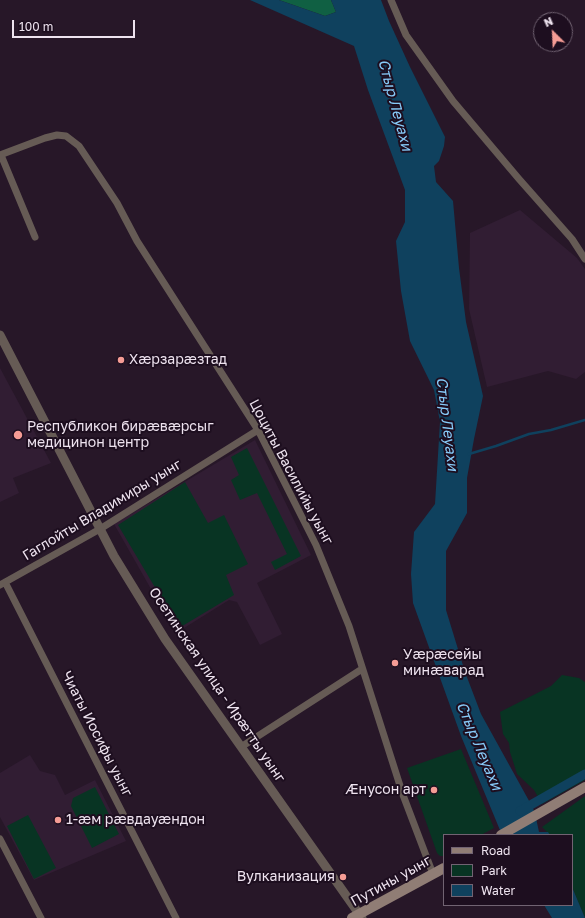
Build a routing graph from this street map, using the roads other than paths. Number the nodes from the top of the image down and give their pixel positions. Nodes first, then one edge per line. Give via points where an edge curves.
1 (391, 0) edge
2 (0, 155) edge
3 (35, 237) dead end
4 (585, 259) edge
5 (0, 335) edge
6 (258, 430) junction
7 (100, 530) junction
8 (3, 584) edge
9 (362, 669) junction
10 (241, 747) junction
11 (585, 787) edge
12 (504, 834) edge
13 (0, 839) edge
14 (443, 869) edge
15 (433, 874) junction
16 (358, 917) edge
17 (41, 918) edge
18 (176, 918) edge

1 - 4 street via 406,35 453,101 572,240
2 - 3 street
2 - 6 street, Цоциты Василийы уынг via 57,135 66,136 79,146
5 - 7 street, Осетинская улица - Ирæтты уынг
6 - 7 street, Гаглойты Владимиры уынг
6 - 9 street, Цоциты Василийы уынг via 316,545 349,626
7 - 8 street, Гаглойты Владимиры уынг
7 - 10 street, Осетинская улица - Ирæтты уынг via 165,639
8 - 18 street, Чиаты Иосифы уынг
9 - 10 street
9 - 15 street, Цоциты Василийы уынг via 403,795
10 - 16 street, Осетинская улица - Ирæтты уынг
11 - 12 main road
13 - 17 street
14 - 15 main road, Путины уынг
15 - 16 main road, Путины уынг

